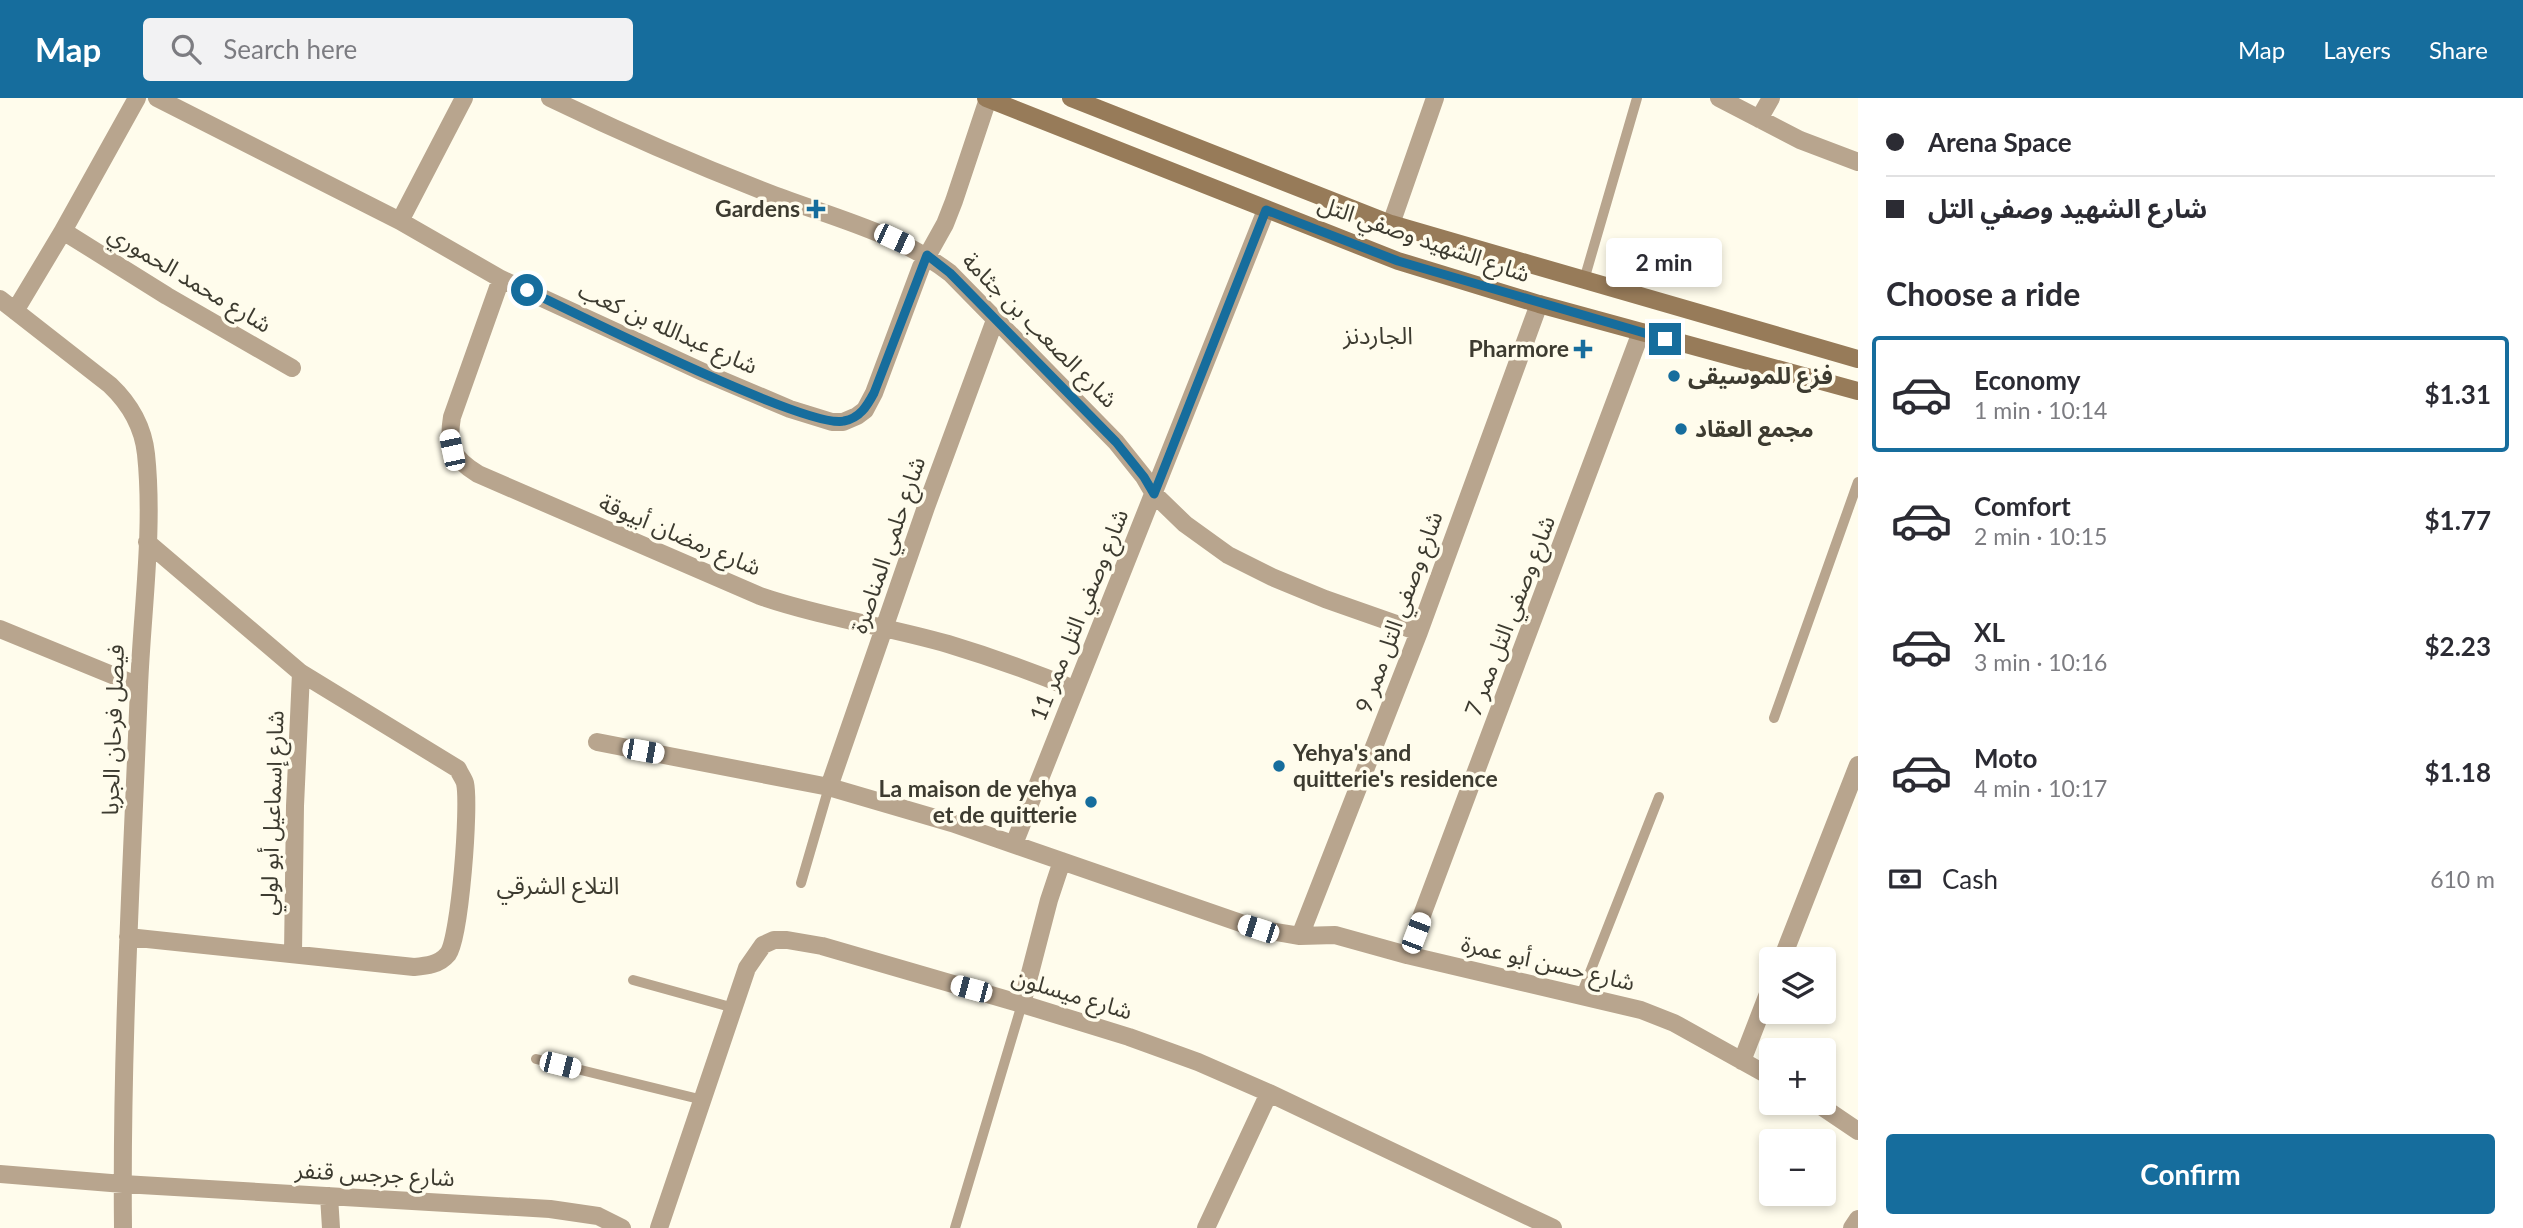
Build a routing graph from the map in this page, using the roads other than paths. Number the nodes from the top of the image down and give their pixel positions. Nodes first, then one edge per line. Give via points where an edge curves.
1 (136, 98) edge
2 (157, 98) edge
3 (464, 98) edge
4 (550, 98) edge
5 (987, 98) edge
6 (1071, 98) edge
7 (1435, 98) edge
8 (1637, 98) edge
9 (1719, 98) edge
10 (1771, 98) edge
11 (1759, 120) junction
12 (1858, 162) edge
13 (1266, 210) junction
14 (400, 221) junction
15 (1391, 224) junction
16 (63, 231) junction
17 (927, 255) junction
18 (502, 279) junction
19 (1584, 280) junction
20 (0, 299) edge
21 (1539, 304) junction
22 (15, 311) junction
23 (995, 320) junction
24 (1641, 332) junction
25 (1858, 359) edge
26 (292, 368) dead end
27 (1858, 391) edge
28 (1858, 482) edge
29 (1154, 494) junction
30 (147, 542) junction
31 (0, 629) edge
32 (885, 629) junction
33 (1419, 632) junction
34 (301, 673) junction
35 (139, 686) junction
36 (1074, 689) junction
37 (1774, 718) dead end
38 (597, 743) dead end
39 (1858, 765) edge
40 (829, 787) junction
41 (1659, 797) dead end
42 (1014, 844) junction
43 (1062, 861) junction
44 (801, 883) dead end
45 (1300, 936) junction
46 (128, 937) junction
47 (1787, 947) edge
48 (293, 953) junction
49 (1407, 956) junction
50 (633, 979) dead end
51 (1581, 995) junction
52 (1022, 1004) junction
53 (734, 1008) junction
54 (1759, 1017) edge
55 (536, 1059) dead end
56 (1742, 1061) junction
57 (1759, 1070) edge
58 (1269, 1093) junction
59 (703, 1100) junction
60 (1834, 1115) edge
61 (1858, 1131) edge
62 (0, 1174) edge
63 (123, 1184) junction
64 (330, 1196) junction
65 (1858, 1219) edge
66 (123, 1228) edge
67 (331, 1228) edge
68 (621, 1228) edge
69 (659, 1228) edge
70 (955, 1228) edge
71 (1206, 1228) edge
72 (1553, 1228) edge
73 (1852, 1228) edge

1 - 16 street
2 - 14 street, شارع عبدالله بن كعب
3 - 14 street
4 - 17 street, شارع الصعب بن جثامة via 729,178
5 - 13 main road, شارع الشهيد وصفي التل
5 - 17 street, شارع عبدالله بن كعب via 945,224
6 - 15 main road, شارع الشهيد وصفي التل
7 - 15 street
8 - 19 lane
9 - 11 street
10 - 11 street
11 - 12 street
13 - 21 main road, شارع الشهيد وصفي التل via 1398,261
13 - 29 street, شارع وصفي التل ممر 11
14 - 18 street, شارع عبدالله بن كعب
15 - 19 main road, شارع الشهيد وصفي التل
16 - 22 street
16 - 26 street, شارع محمد الحموري
17 - 18 street, شارع عبدالله بن كعب via 874,393 865,410 843,422 778,404
17 - 23 street, شارع الصعب بن جثامة
18 - 32 street, شارع رمضان أبيوقة via 452,417 449,435 461,464 749,591 792,607
19 - 25 main road, شارع الشهيد وصفي التل
20 - 22 street, فيصل فرحان الجربا
21 - 24 main road, شارع الشهيد وصفي التل
21 - 33 street, شارع وصفي التل ممر 9
22 - 30 street, فيصل فرحان الجربا via 110,385 130,407 146,455
23 - 29 street, شارع الصعب بن جثامة via 1116,442
23 - 32 street, شارع حلمي المناصرة
24 - 27 main road, شارع الشهيد وصفي التل
24 - 49 street, شارع وصفي التل ممر 7
28 - 37 lane
29 - 33 street, شارع الصعب بن جثامة via 1228,555 1325,599
29 - 36 street, شارع وصفي التل ممر 11
30 - 34 street
30 - 35 street, فيصل فرحان الجربا
31 - 35 street
32 - 36 street, شارع رمضان أبيوقة via 946,644
32 - 40 street, شارع حلمي المناصرة
33 - 45 street, شارع وصفي التل ممر 9
34 - 48 street, شارع إسماعيل أبو لولي
34 - 48 street via 458,769 466,797 458,918 449,953 430,965 414,967
35 - 46 street, فيصل فرحان الجربا
36 - 42 street, شارع وصفي التل ممر 11
38 - 40 street
39 - 47 street
40 - 42 street
40 - 44 lane
41 - 51 lane
42 - 43 street
43 - 45 street via 1258,929
43 - 52 street
45 - 49 street, شارع حسن أبو عمرة via 1335,935
46 - 48 street
46 - 63 street, فيصل فرحان الجربا
49 - 51 street, شارع حسن أبو عمرة
50 - 53 lane
51 - 56 street, شارع حسن أبو عمرة via 1658,1016
52 - 53 street, شارع ميسلون via 822,946 774,940 755,953
52 - 58 street, شارع ميسلون via 1172,1051
52 - 70 lane
53 - 59 street, شارع ميسلون
54 - 56 street
55 - 59 lane
56 - 57 street, شارع حسن أبو عمرة
58 - 71 street
58 - 72 street, شارع ميسلون
59 - 69 street, شارع ميسلون
60 - 61 street
62 - 63 street, شارع جرجس قنفر
63 - 64 street, شارع جرجس قنفر
63 - 66 street, فيصل فرحان الجربا
64 - 67 street
64 - 68 street, شارع جرجس قنفر via 550,1209 598,1216
65 - 73 street

